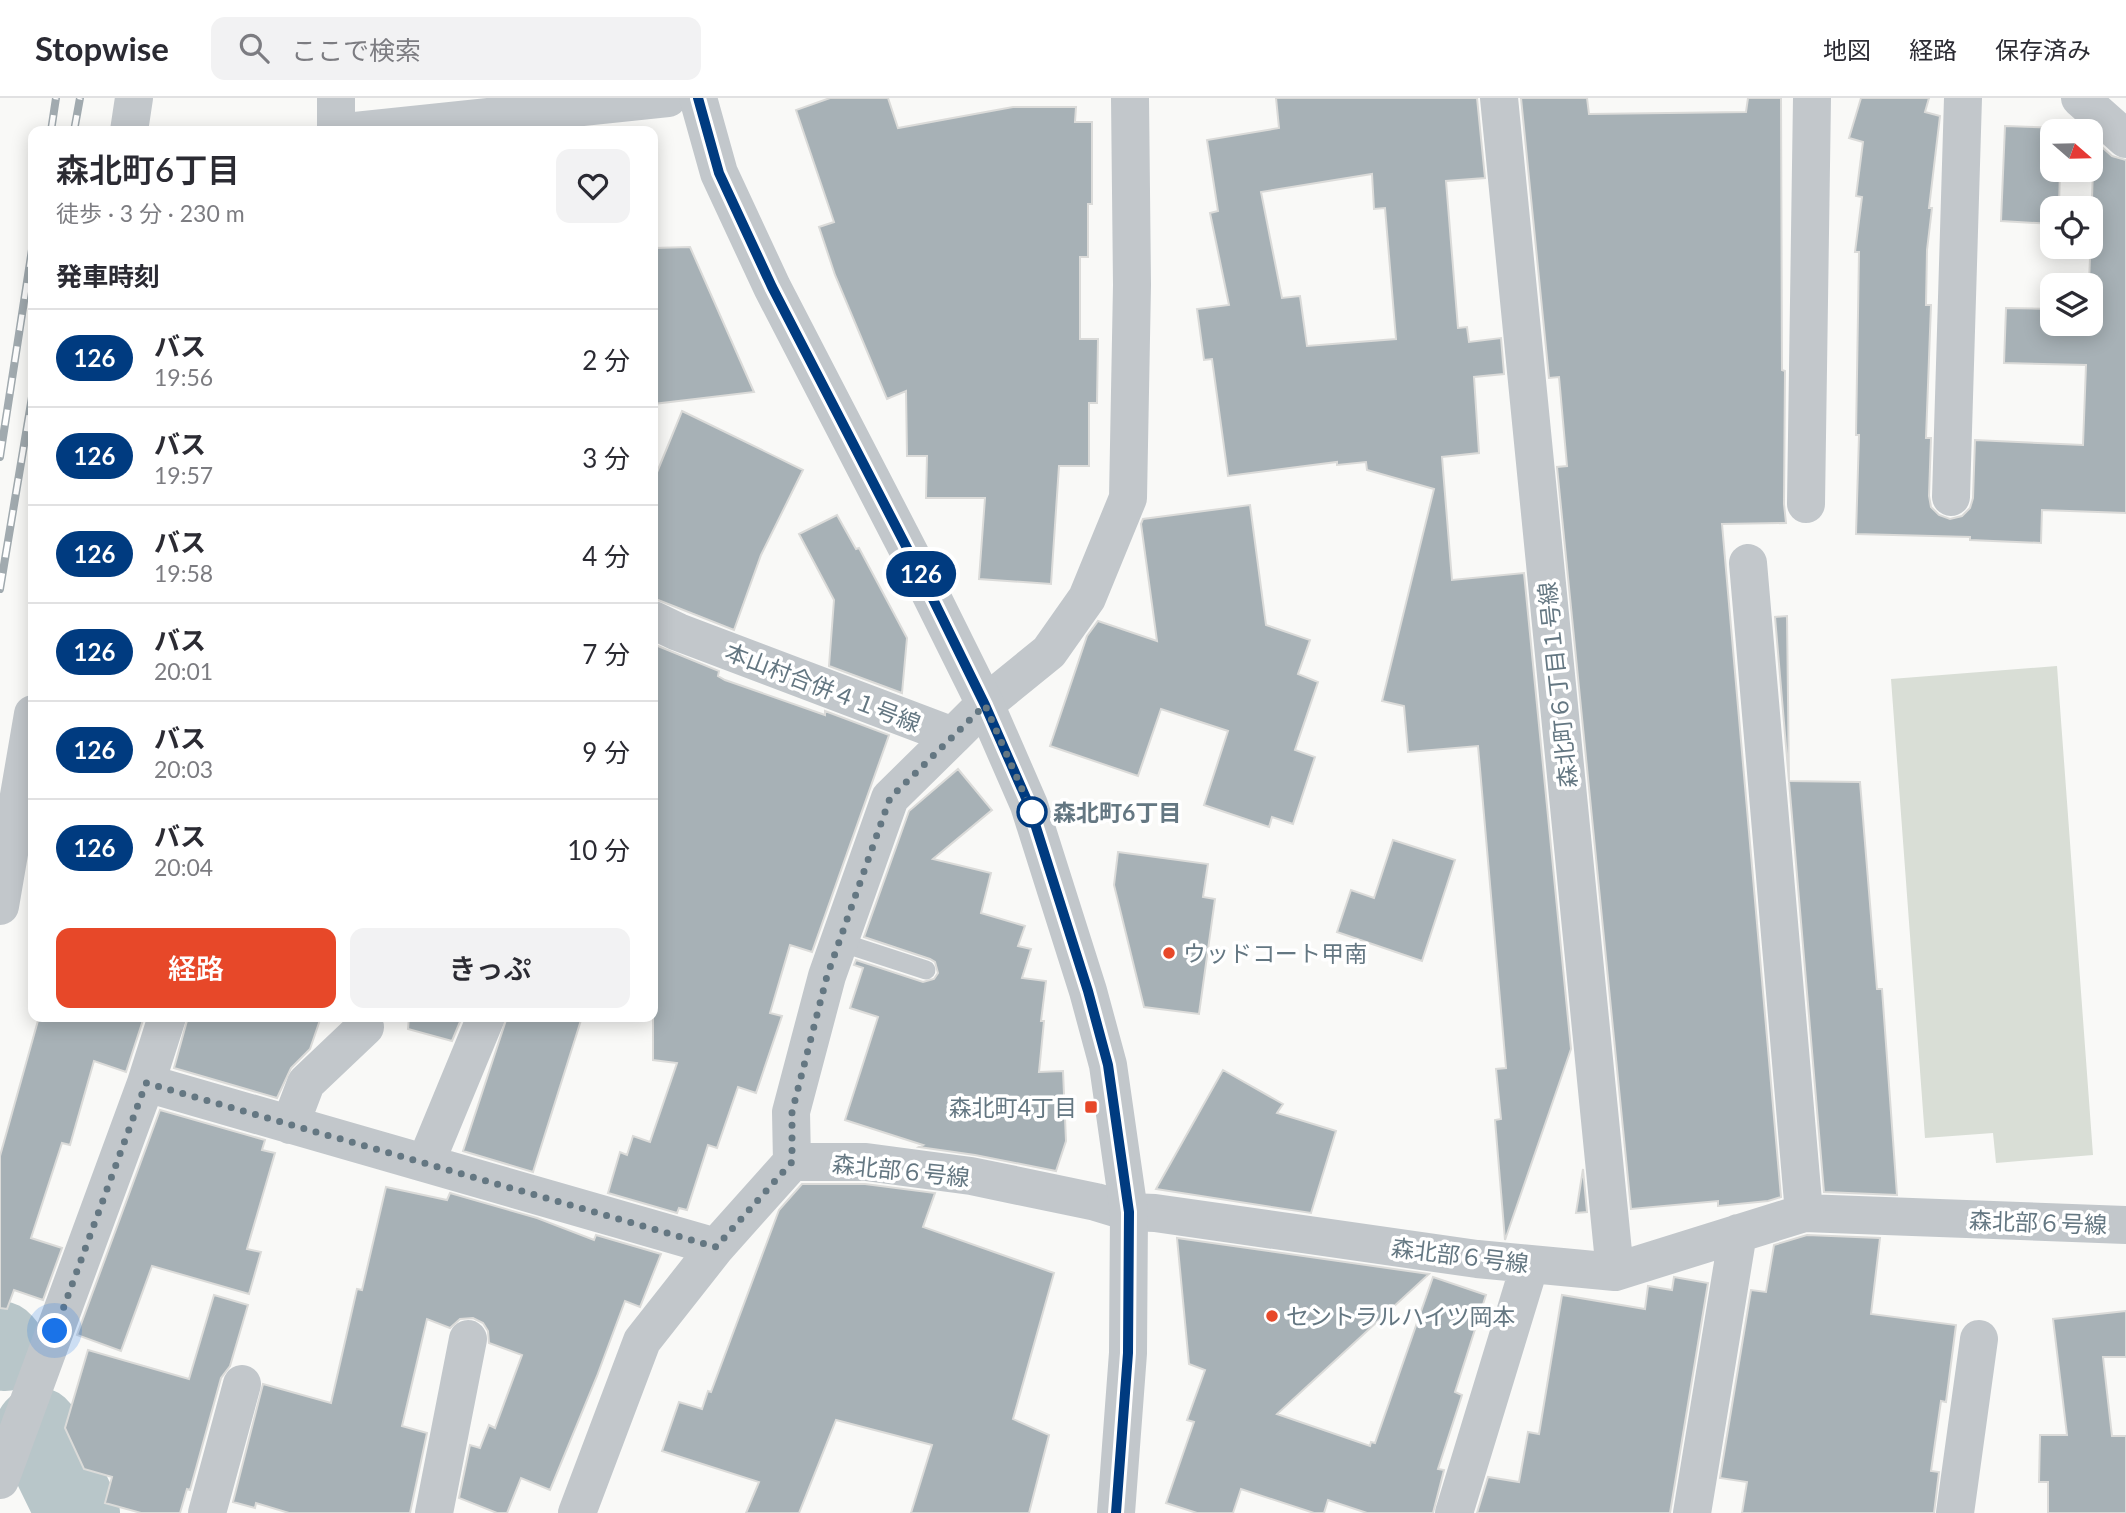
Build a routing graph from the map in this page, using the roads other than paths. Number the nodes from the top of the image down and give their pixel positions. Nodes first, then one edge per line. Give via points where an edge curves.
1 (134, 98) edge
2 (336, 98) edge
3 (668, 98) edge
4 (698, 98) edge
5 (1130, 98) edge
6 (1499, 98) edge
7 (1812, 98) edge
8 (1964, 98) edge
9 (2080, 98) edge
10 (130, 126) edge
11 (336, 126) edge
12 (402, 126) edge
13 (2126, 139) edge
14 (1951, 498) dead end
15 (1806, 504) dead end
16 (1748, 564) dead end
17 (658, 622) edge
18 (985, 705) junction
19 (953, 736) junction
20 (28, 742) edge
21 (0, 906) edge
22 (840, 942) junction
23 (926, 970) dead end
24 (165, 1022) edge
25 (484, 1022) edge
26 (365, 1027) dead end
27 (146, 1083) junction
28 (290, 1125) junction
29 (426, 1161) junction
30 (792, 1162) junction
31 (1129, 1212) junction
32 (1804, 1213) junction
33 (2126, 1225) edge
34 (1738, 1233) junction
35 (716, 1247) junction
36 (1530, 1264) junction
37 (1615, 1272) junction
38 (468, 1339) dead end
39 (1979, 1339) dead end
40 (242, 1384) dead end
41 (0, 1480) edge
42 (207, 1513) edge
43 (434, 1513) edge
44 (577, 1513) edge
45 (1117, 1513) edge
46 (1454, 1513) edge
47 (1692, 1513) edge
48 (1955, 1513) edge

1 - 10 street
2 - 11 street
3 - 12 street
4 - 18 street via 719,173 772,287
5 - 18 street via 1128,498 1087,598 1049,652
6 - 37 street, 森北町６丁目１号線
7 - 15 street
8 - 14 street
9 - 13 street
16 - 32 street
17 - 19 street, 本山村合併４１号線
18 - 19 street
18 - 31 street via 1029,805 1092,1004 1108,1065
19 - 22 street via 890,798
20 - 21 street
22 - 23 lane
22 - 30 street via 792,1112
24 - 27 street
25 - 29 street
26 - 28 street via 306,1083
27 - 28 street
27 - 41 street
28 - 29 street
29 - 35 street
30 - 31 street, 森北部６号線 via 866,1162 971,1176
30 - 35 street
31 - 36 street, 森北部６号線
31 - 45 street via 1128,1353
32 - 33 street, 森北部６号線
32 - 34 street, 森北部６号線
34 - 37 street, 森北部６号線
34 - 47 street
35 - 44 street via 642,1341
36 - 37 street, 森北部６号線
36 - 46 street
38 - 43 street
39 - 48 street
40 - 42 street

